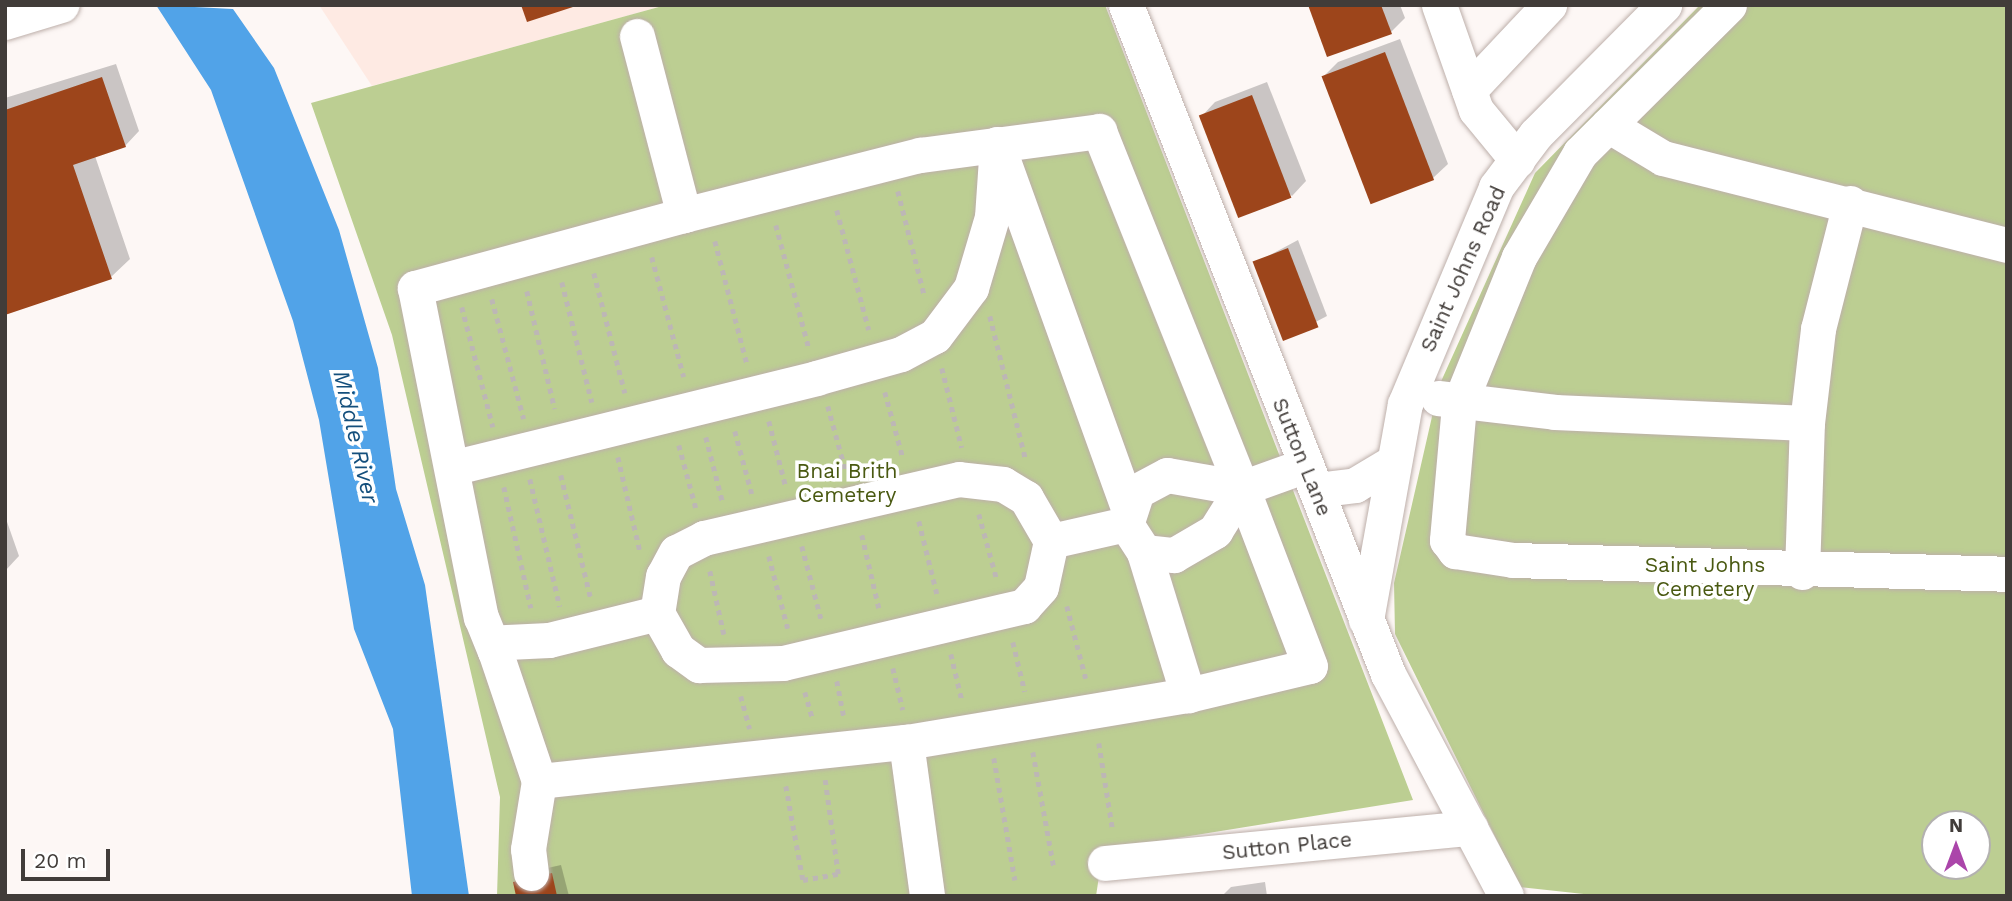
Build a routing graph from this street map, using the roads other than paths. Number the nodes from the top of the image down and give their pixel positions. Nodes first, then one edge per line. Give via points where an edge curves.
1 (61, 5) edge
2 (1126, 5) edge
3 (1439, 5) edge
4 (1549, 5) edge
5 (1664, 5) edge
6 (1729, 5) edge
7 (5, 22) edge
8 (638, 36) dead end
9 (1469, 90) junction
10 (1608, 125) junction
11 (997, 144) junction
12 (1517, 160) junction
13 (1850, 203) junction
14 (695, 212) junction
15 (2007, 245) edge
16 (1411, 390) junction
17 (1459, 405) junction
18 (1807, 423) junction
19 (1390, 464) junction
20 (455, 467) junction
21 (1311, 478) junction
22 (1242, 488) junction
23 (1045, 528) junction
24 (1133, 529) junction
25 (1802, 572) junction
26 (2007, 574) edge
27 (657, 613) junction
28 (1366, 620) junction
29 (495, 651) junction
30 (1188, 695) junction
31 (906, 743) junction
32 (539, 781) junction
33 (1470, 828) junction
34 (1110, 852) road end
35 (531, 873) dead end
36 (927, 896) edge
37 (1506, 896) edge

1 - 7 street
2 - 21 street, Sutton Lane
3 - 9 street
4 - 9 street
5 - 12 street, Saint Johns Road
6 - 10 street
8 - 14 street
9 - 12 street via 1476,110
10 - 13 street via 1663,158
10 - 17 street via 1580,153 1519,257
11 - 14 street via 891,163
11 - 20 street via 992,217 971,288 934,336 877,361
11 - 22 street via 1099,131
11 - 24 street
12 - 16 street, Saint Johns Road via 1496,187
13 - 15 street
13 - 18 street via 1818,329
14 - 20 street via 415,288
16 - 17 street
16 - 19 street, Saint Johns Road
17 - 18 street
17 - 25 street via 1447,540 1455,551 1513,559
18 - 25 street
19 - 21 street via 1355,485
19 - 28 street, Saint Johns Road
20 - 29 street via 481,617
21 - 22 street
21 - 28 street, Sutton Lane
22 - 24 street via 1214,531 1174,555
22 - 24 street via 1167,475 1137,491
22 - 30 street via 1310,666
23 - 24 street
23 - 27 street via 1003,484 971,480 911,489 704,538 676,552 663,576
23 - 27 street via 1041,587 1024,606 831,653 731,668 688,657
24 - 30 street
25 - 26 street
27 - 29 street via 549,639 508,642
28 - 33 street, Sutton Lane
29 - 32 street
30 - 31 street
31 - 32 street
31 - 36 street
32 - 35 street via 527,849
33 - 34 street, Sutton Place
33 - 37 street, Sutton Lane

